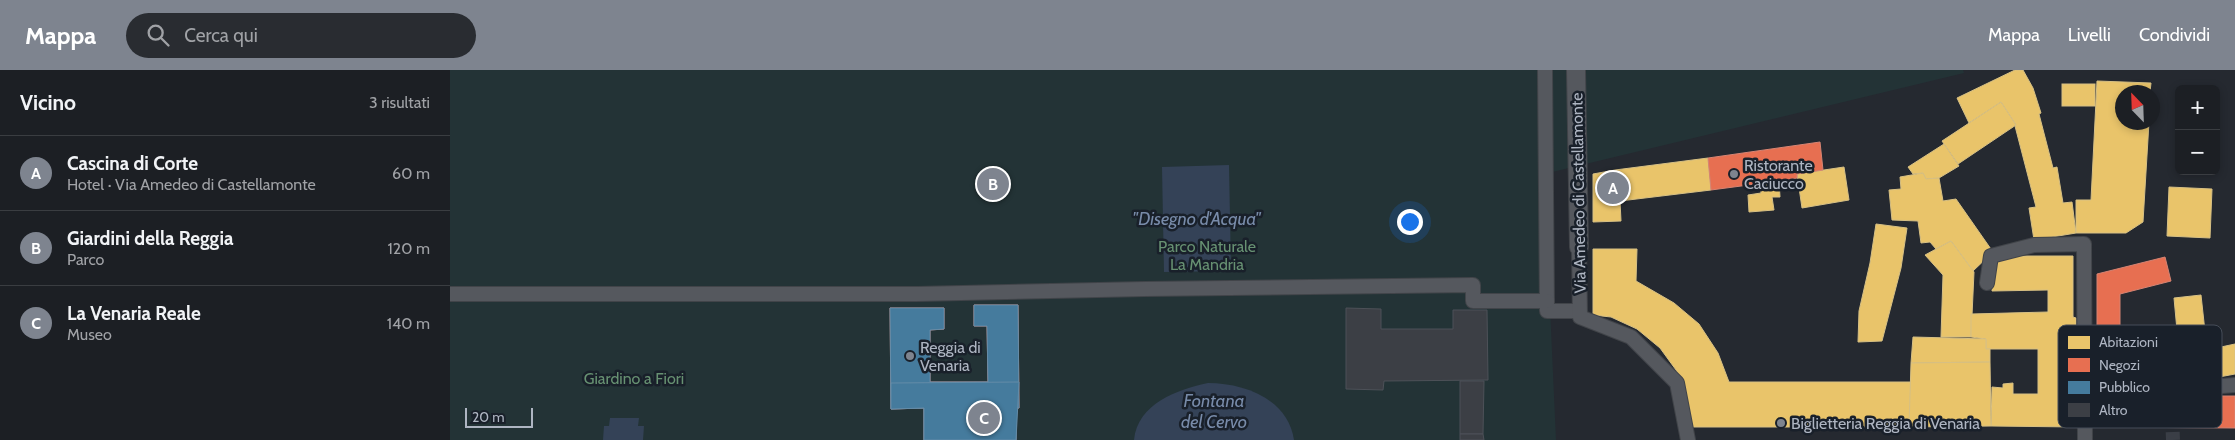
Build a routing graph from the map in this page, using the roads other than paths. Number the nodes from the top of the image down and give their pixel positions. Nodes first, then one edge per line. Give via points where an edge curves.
1 (1545, 70) edge
2 (1576, 70) edge
3 (1579, 246) joint
4 (1987, 283) dead end
5 (450, 294) edge
6 (1547, 301) junction
7 (1580, 314) junction
8 (2084, 325) edge
9 (2235, 385) edge
10 (2222, 386) edge
11 (1688, 440) edge

1 - 6 street
2 - 3 street, Via Amedeo di Castellamonte
3 - 7 street, Via Amedeo di Castellamonte
4 - 8 street via 1991,256 2034,245 2084,244
5 - 6 street via 916,294 1473,285 1473,301
6 - 7 street via 1547,311
7 - 11 street via 1630,337 1677,383
9 - 10 street

